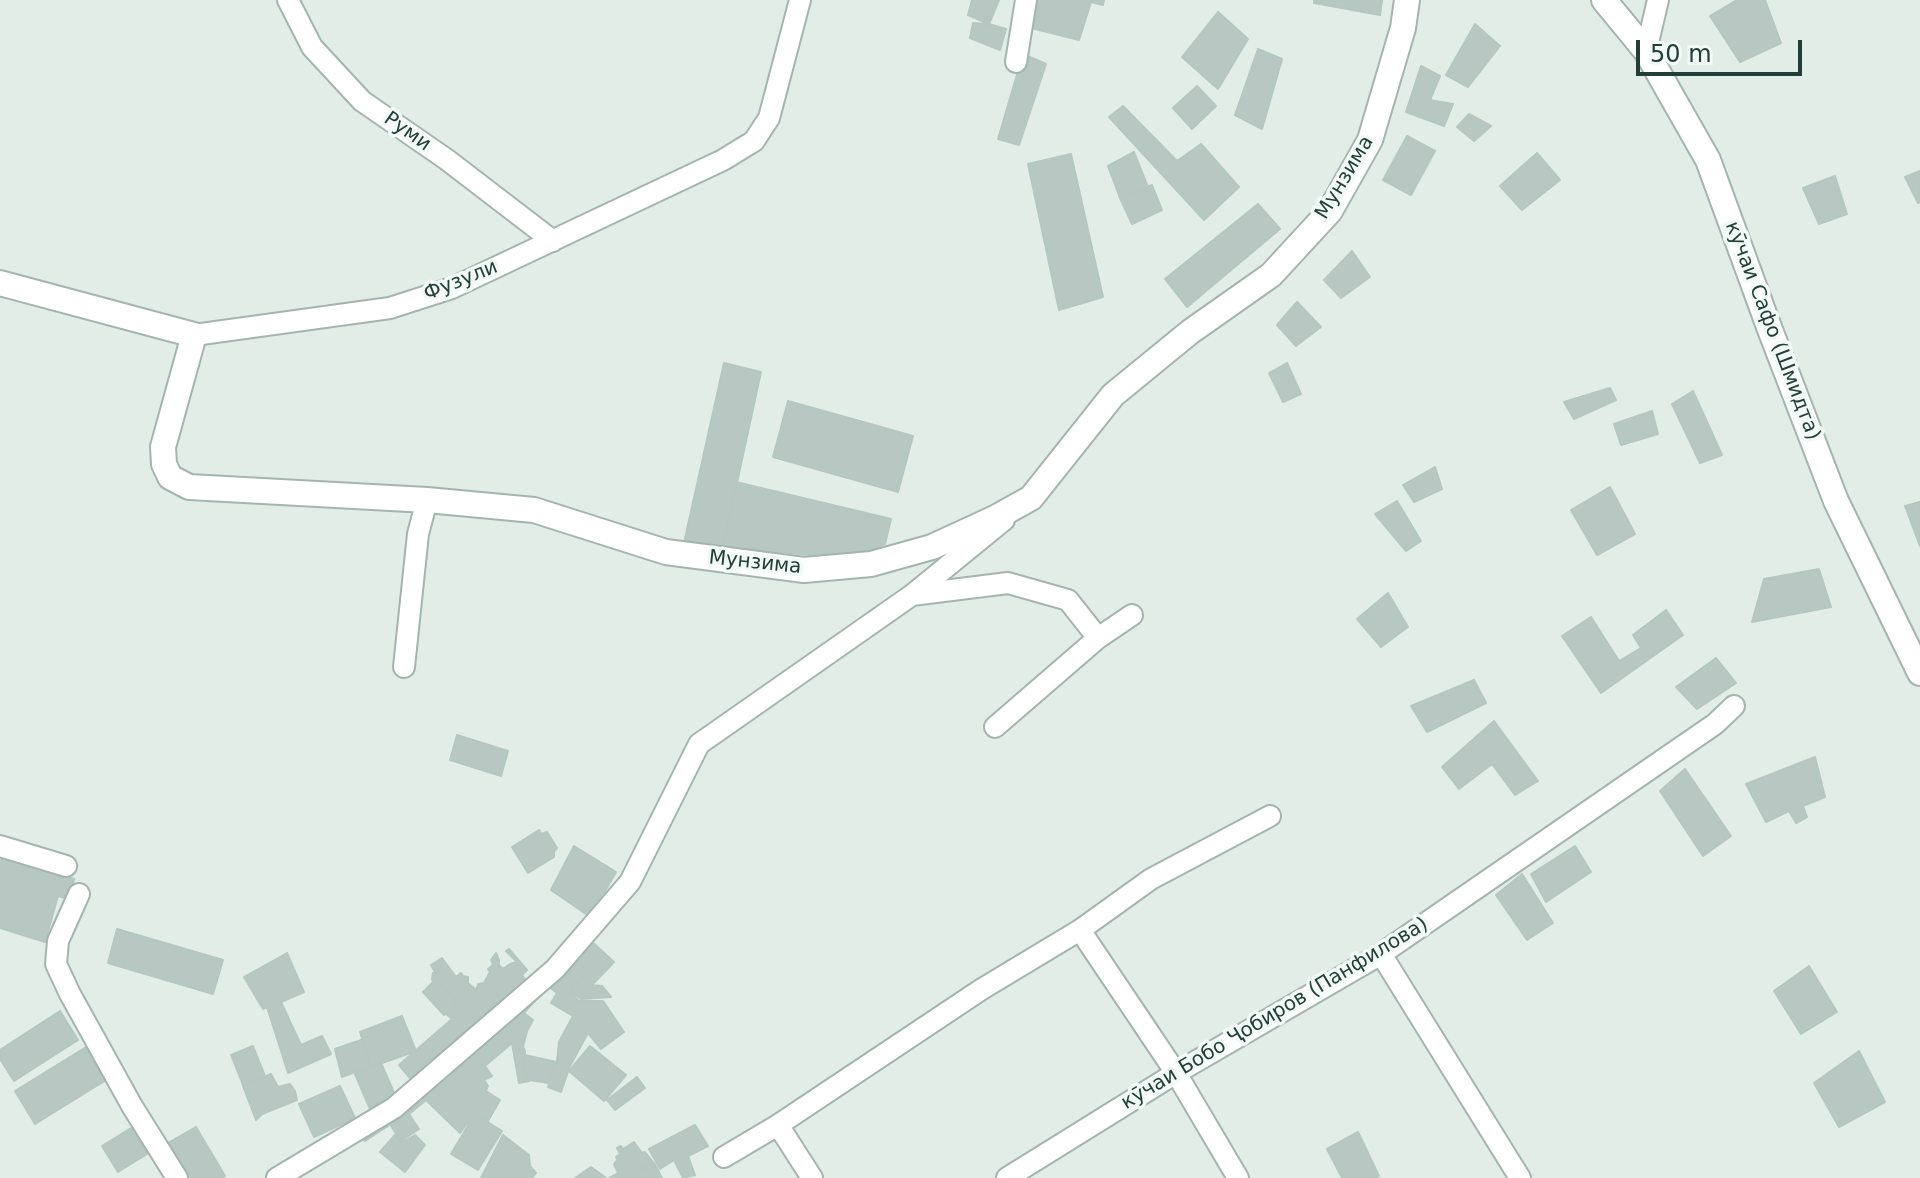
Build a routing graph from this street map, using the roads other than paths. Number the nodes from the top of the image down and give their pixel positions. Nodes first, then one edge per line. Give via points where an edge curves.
1 (288, 0) edge
2 (800, 0) edge
3 (1026, 0) edge
4 (1407, 0) edge
5 (1604, 0) edge
6 (1658, 0) edge
7 (1646, 51) junction
8 (1016, 62) dead end
9 (553, 241) junction
10 (0, 283) edge
11 (194, 335) junction
12 (1031, 498) junction
13 (427, 500) junction
14 (912, 595) junction
15 (1132, 615) dead end
16 (1098, 638) junction
17 (404, 667) dead end
18 (1920, 673) edge
19 (1734, 706) dead end
20 (995, 727) dead end
21 (1270, 816) dead end
22 (0, 846) edge
23 (66, 866) dead end
24 (79, 894) dead end
25 (1080, 930) junction
26 (1381, 954) junction
27 (1176, 1073) junction
28 (778, 1125) junction
29 (724, 1157) dead end
30 (177, 1178) edge
31 (277, 1178) edge
32 (812, 1178) edge
33 (1007, 1178) edge
34 (1238, 1178) edge
35 (1520, 1178) edge

1 - 9 street, Руми via 312,47 362,101
2 - 9 street, Фузули via 769,118 754,141
3 - 8 street
4 - 12 street, Мунзима via 1370,140 1330,211 1271,275 1113,395
5 - 7 street, кӯчаи Сафо (Шмидта)
6 - 7 street
7 - 18 street, кӯчаи Сафо (Шмидта) via 1708,160 1836,501
9 - 11 street, Фузули via 452,288 390,308
10 - 11 street, Фузули
11 - 13 street, Мунзима via 163,447 170,477 189,487
12 - 13 street, Мунзима via 932,547 871,564 804,570 666,552 534,510
12 - 14 street
13 - 17 street via 418,534
14 - 16 street via 1008,583 1068,600
14 - 31 street via 699,744 630,882 555,969 394,1108
15 - 16 street
16 - 20 street
19 - 26 street, кӯчаи Бобо Ҷобиров (Панфилова)
21 - 25 street via 1151,879
22 - 23 street
24 - 30 street via 58,941 56,964
25 - 27 street
25 - 28 street
26 - 27 street, кӯчаи Бобо Ҷобиров (Панфилова)
26 - 35 street
27 - 33 street, кӯчаи Бобо Ҷобиров (Панфилова)
27 - 34 street
28 - 29 street
28 - 32 street

